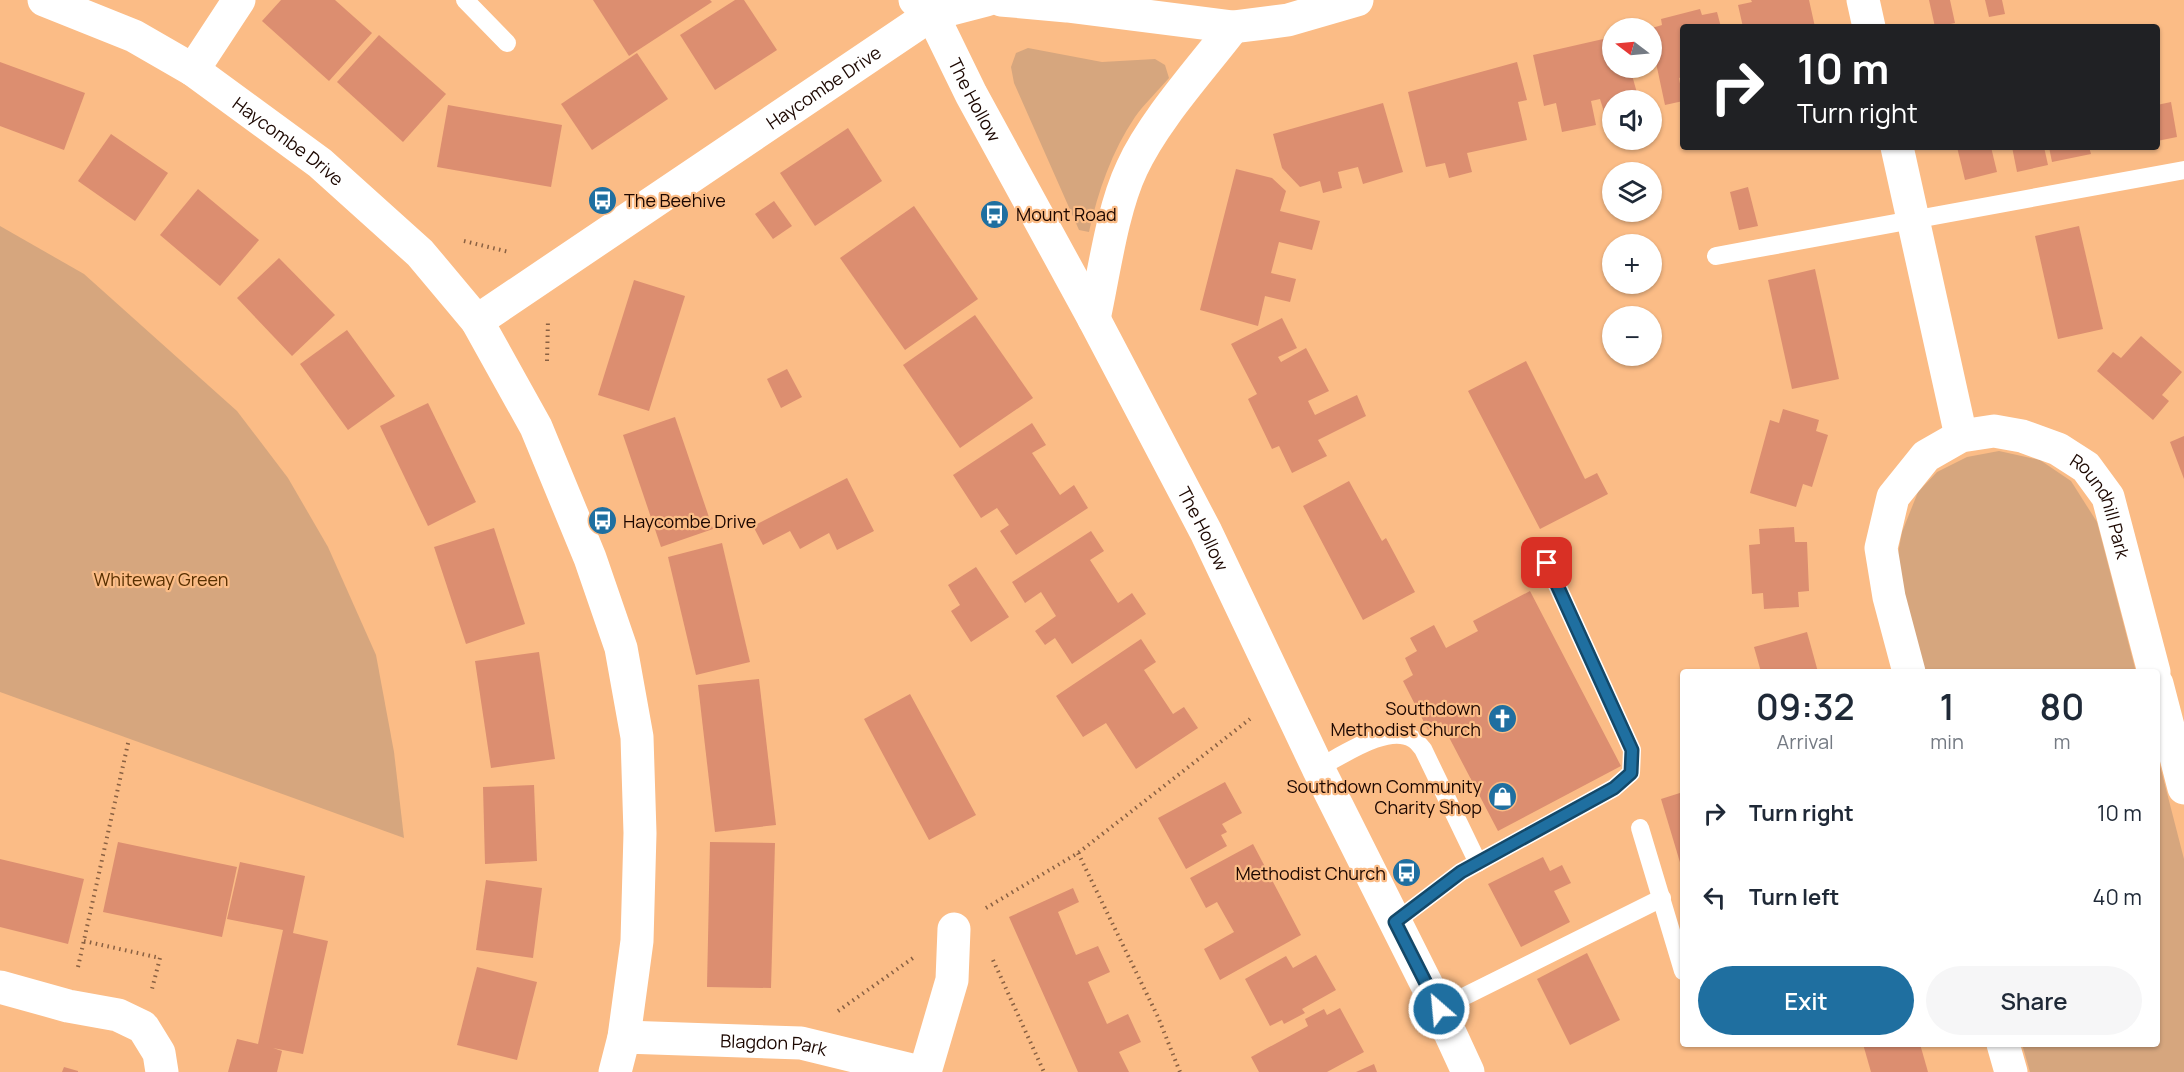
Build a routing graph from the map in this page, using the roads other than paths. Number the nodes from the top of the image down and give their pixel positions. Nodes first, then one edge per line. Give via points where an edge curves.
1 (44, 0) edge
2 (239, 0) edge
3 (465, 0) edge
4 (986, 0) edge
5 (1000, 0) edge
6 (1358, 0) edge
7 (1863, 0) edge
8 (924, 7) edge
9 (1286, 10) edge
10 (1868, 24) edge
11 (1233, 27) junction
12 (507, 43) dead end
13 (193, 70) junction
14 (1898, 150) edge
15 (2184, 170) edge
16 (1914, 220) junction
17 (1716, 256) dead end
18 (1094, 319) junction
19 (477, 321) junction
20 (1961, 436) junction
21 (1547, 563) dead end
22 (1907, 669) edge
23 (2153, 669) edge
24 (2160, 696) edge
25 (1318, 768) junction
26 (2184, 788) edge
27 (1640, 828) dead end
28 (1478, 863) junction
29 (1662, 898) junction
30 (1395, 922) junction
31 (954, 929) road end
32 (1680, 961) edge
33 (0, 987) edge
34 (1439, 1009) junction
35 (624, 1038) junction
36 (2004, 1047) edge
37 (851, 1063) edge
38 (162, 1072) edge
39 (615, 1072) edge
40 (920, 1072) edge
41 (926, 1072) edge
42 (1468, 1072) edge
43 (2011, 1072) edge

1 - 13 street, Haycombe Drive via 134,36
2 - 13 street
3 - 12 lane
4 - 8 street
5 - 11 street
6 - 9 street
7 - 10 street
8 - 18 street, The Hollow
8 - 19 street, Haycombe Drive
9 - 11 street
11 - 18 street via 1153,131 1131,169 1118,209
13 - 19 street, Haycombe Drive via 320,163 420,254
14 - 16 street
15 - 16 lane
16 - 17 lane
16 - 20 street
18 - 25 street, The Hollow via 1206,532
19 - 35 street, Haycombe Drive via 536,427 590,558 621,648 637,737 640,833 637,941
20 - 22 street, Roundhill Park via 1926,456 1893,497 1881,548
20 - 23 street, Roundhill Park via 1994,431 2022,436 2058,449 2086,467 2108,497
21 - 28 lane via 1632,750 1631,773 1614,788
24 - 26 street
25 - 28 lane via 1383,735 1401,734 1414,739 1423,749
25 - 30 street, The Hollow
27 - 29 lane
28 - 30 lane
29 - 32 lane
29 - 34 lane
30 - 34 street, The Hollow
31 - 41 street via 952,980
33 - 38 street via 118,1015 143,1027 159,1053
34 - 42 street, The Hollow
35 - 37 street, Blagdon Park via 801,1043
35 - 39 street, Haycombe Drive
36 - 43 street
37 - 40 street, Blagdon Park

